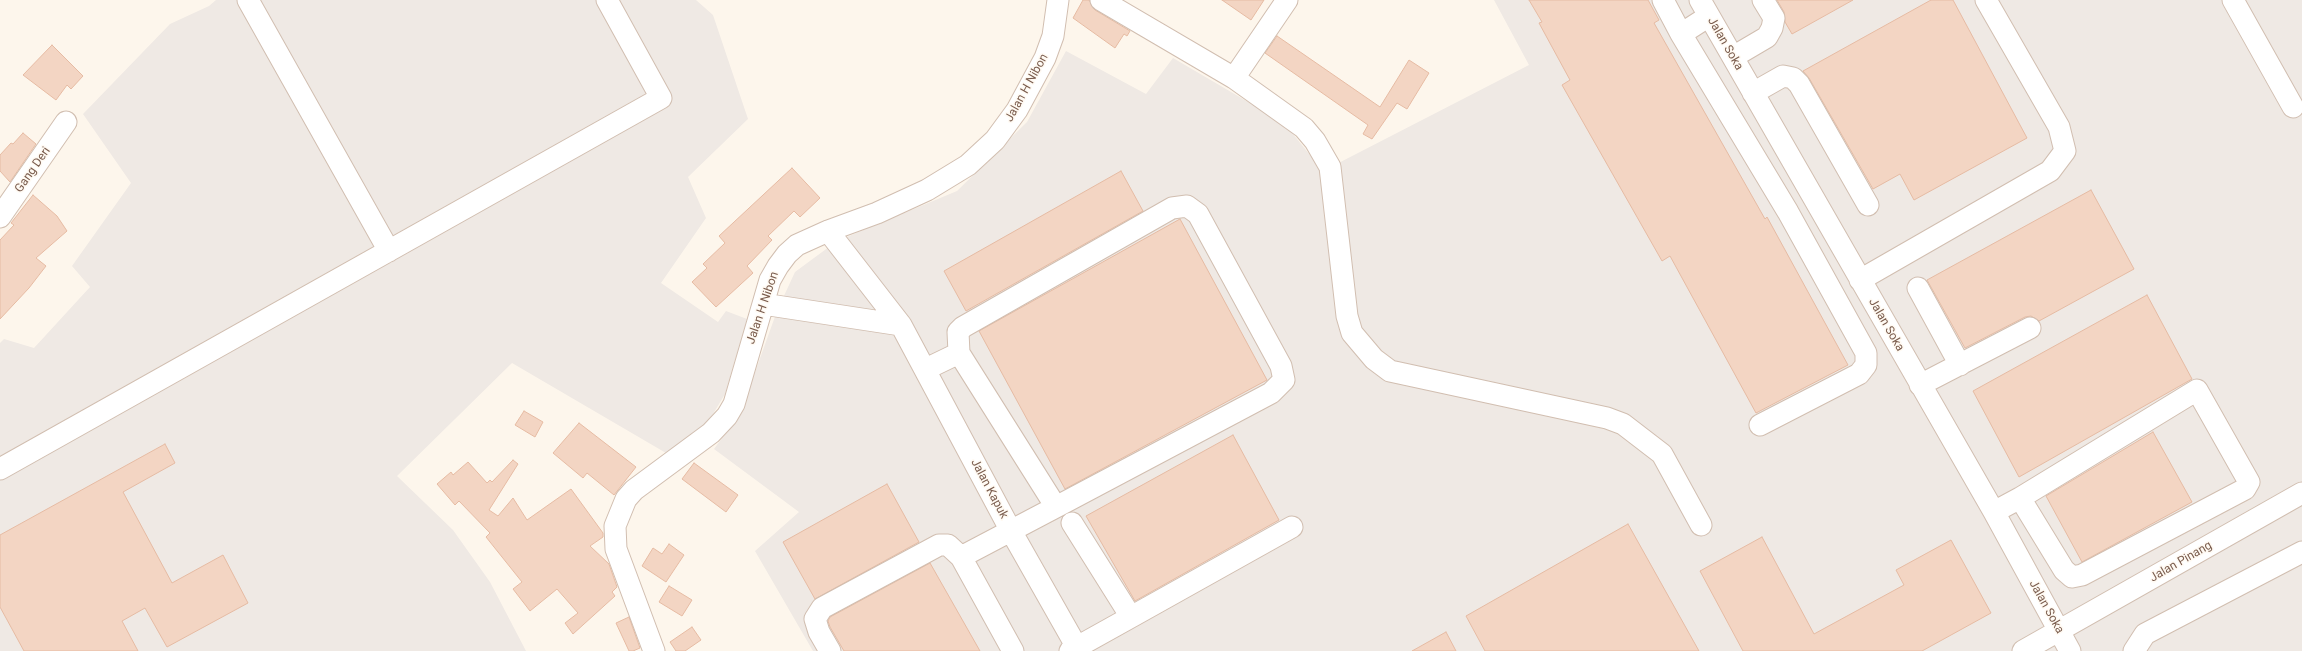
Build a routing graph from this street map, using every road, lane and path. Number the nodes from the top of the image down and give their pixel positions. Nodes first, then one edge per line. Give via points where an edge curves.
1 (248, 0) edge
2 (607, 0) edge
3 (1058, 0) edge
4 (1101, 0) edge
5 (1287, 0) edge
6 (1663, 0) edge
7 (1762, 0) edge
8 (1986, 0) edge
9 (2233, 0) edge
10 (1705, 8) edge
11 (1681, 34) junction
12 (1733, 58) junction
13 (1234, 78) junction
14 (1753, 93) junction
15 (2293, 107) dead end
16 (66, 122) dead end
17 (1814, 200) junction
18 (1868, 205) dead end
19 (1788, 212) junction
20 (0, 217) edge
21 (828, 230) junction
22 (389, 251) junction
23 (1860, 280) junction
24 (1918, 288) dead end
25 (763, 304) junction
26 (901, 325) junction
27 (2030, 328) dead end
28 (959, 353) junction
29 (1960, 365) junction
30 (926, 369) junction
31 (1920, 385) junction
32 (1760, 425) dead end
33 (0, 469) edge
34 (2302, 493) edge
35 (2020, 498) junction
36 (1056, 507) junction
37 (1994, 512) junction
38 (1072, 523) dead end
39 (1701, 525) dead end
40 (1292, 527) dead end
41 (1011, 531) junction
42 (2302, 552) edge
43 (961, 557) junction
44 (1131, 617) junction
45 (2059, 631) junction
46 (1075, 650) edge
47 (654, 651) edge
48 (830, 651) edge
49 (1013, 651) edge
50 (2023, 651) edge
51 (2070, 651) edge
52 (2134, 651) edge

1 - 22 street
2 - 22 street via 661,98
3 - 21 street, Jalan H Nibon via 1053,36 1045,58 1017,110 995,140 968,165 928,190 877,213
4 - 13 street
5 - 13 street
6 - 11 street
7 - 12 street via 1774,18 1772,28 1767,37
8 - 23 street via 2059,127 2065,150 2050,171
9 - 15 street
10 - 11 street
10 - 12 street, Jalan Soka
11 - 19 street
12 - 14 street, Jalan Soka
13 - 39 street via 1304,128 1330,167 1347,316 1352,333 1374,359 1390,371 1607,418 1623,424 1662,454
14 - 17 street, Jalan Soka
14 - 18 street via 1784,76 1793,78
16 - 20 street, Gang Deri
17 - 19 street
17 - 23 street, Jalan Soka
19 - 32 street via 1866,353 1866,364 1859,374
21 - 25 street, Jalan H Nibon via 797,245 787,254 770,280
21 - 26 street, Jalan Kapuk
22 - 33 street
23 - 31 street, Jalan Soka
24 - 29 street
25 - 26 street
25 - 47 street, Jalan H Nibon via 734,404 727,416 711,433 634,490 620,510 615,526 616,549
26 - 30 street, Jalan Kapuk
27 - 29 street
28 - 30 street
28 - 36 street
28 - 36 street via 958,332 963,327 1172,208 1187,206 1198,214 1281,366 1284,380 1272,393
29 - 31 street
30 - 41 street, Jalan Kapuk
31 - 37 street, Jalan Soka
34 - 45 street, Jalan Pinang
35 - 35 street via 2197,390 2249,482 2245,489 2082,575 2072,577 2064,570
35 - 37 street
36 - 41 street
37 - 45 street, Jalan Soka
38 - 44 street
40 - 44 street
41 - 43 street
41 - 46 street, Jalan Kapuk
42 - 52 street via 2145,634
43 - 48 street via 948,545 939,545 822,608 816,619 819,632
43 - 49 street
44 - 46 street
45 - 50 street, Jalan Pinang
45 - 51 street, Jalan Soka

